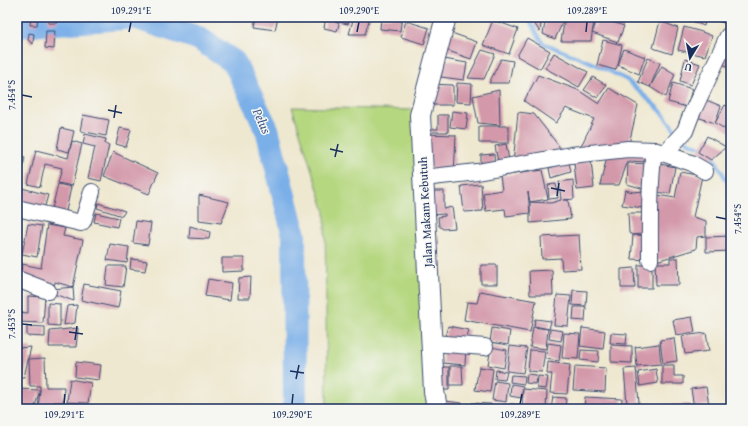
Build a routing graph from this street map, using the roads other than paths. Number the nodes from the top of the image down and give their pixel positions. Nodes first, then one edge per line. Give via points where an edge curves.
1 (446, 17) edge
2 (731, 34) edge
3 (670, 144) junction
4 (705, 171) dead end
5 (423, 178) junction
6 (92, 192) dead end
7 (17, 208) edge
8 (650, 260) dead end
9 (17, 279) edge
10 (48, 291) dead end
11 (432, 343) junction
12 (485, 347) dead end
13 (436, 409) edge

1 - 5 street, Jalan Makam Kebutuh via 420,115
2 - 3 street via 691,115
3 - 4 street via 691,163
3 - 5 street via 571,155 477,172
3 - 8 street via 651,178
5 - 11 street, Jalan Makam Kebutuh
6 - 7 street via 81,223
9 - 10 street
11 - 12 street
11 - 13 street, Jalan Makam Kebutuh

